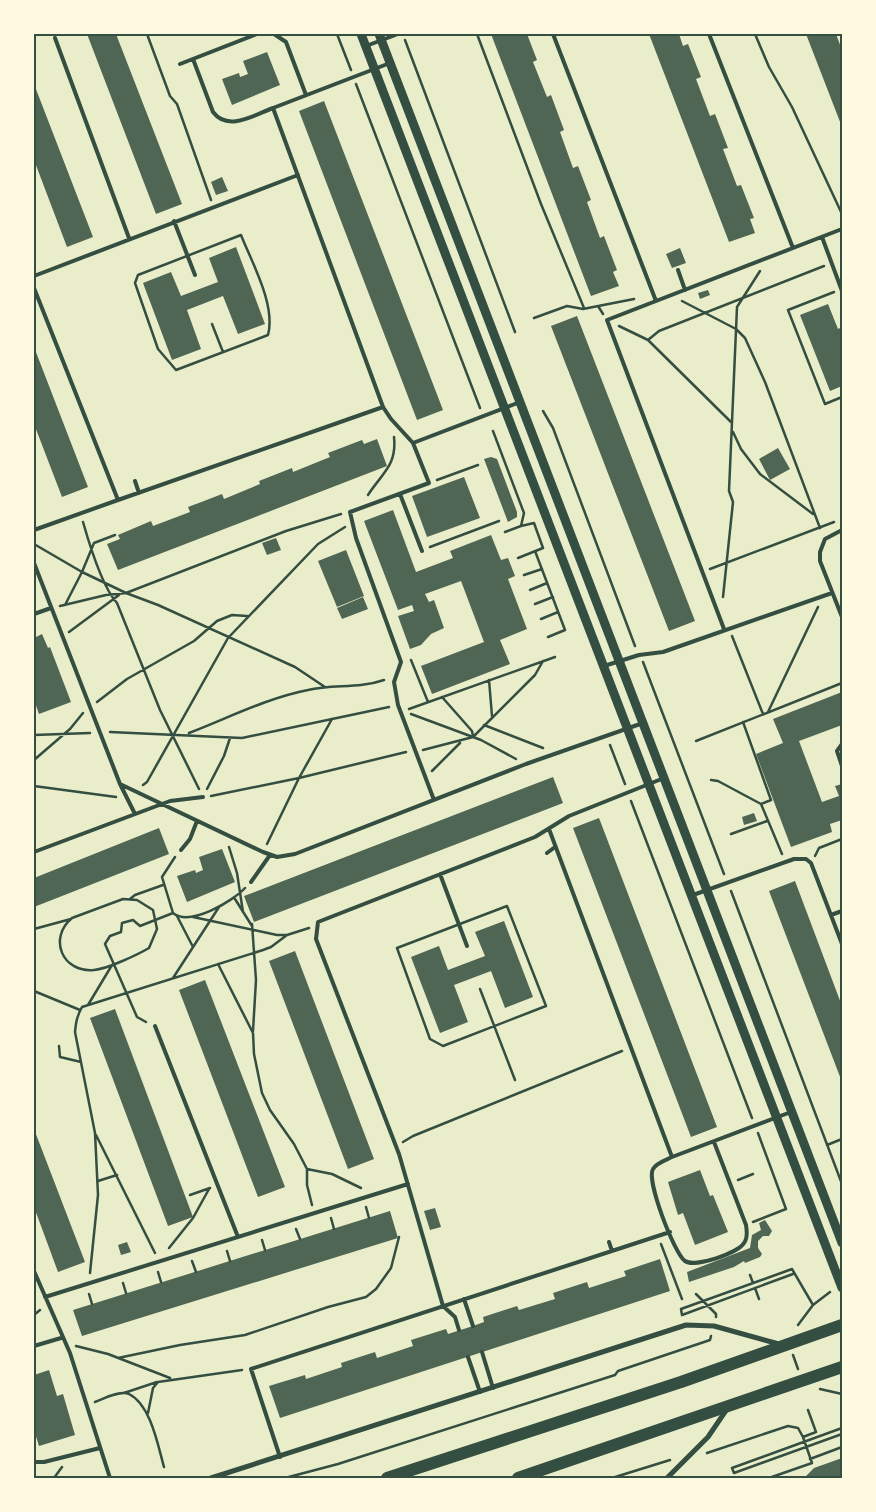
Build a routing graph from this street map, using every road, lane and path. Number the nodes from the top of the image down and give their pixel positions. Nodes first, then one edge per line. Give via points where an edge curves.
1 (147, 34) edge
2 (257, 34) edge
3 (274, 34) edge
4 (337, 34) edge
5 (361, 34) edge
6 (398, 34) edge
7 (402, 34) edge
8 (477, 34) edge
9 (553, 34) edge
10 (709, 34) edge
11 (755, 34) edge
12 (380, 37) edge
13 (55, 38) dead end
14 (366, 46) junction
15 (193, 59) junction
16 (390, 63) junction
17 (180, 64) dead end
18 (375, 69) junction
19 (354, 77) junction
20 (306, 95) junction
21 (273, 108) junction
22 (298, 175) junction
23 (213, 207) junction
24 (842, 214) edge
25 (174, 221) junction
26 (842, 229) edge
27 (822, 237) junction
28 (129, 238) junction
29 (793, 248) junction
30 (187, 256) junction
31 (769, 257) junction
32 (832, 263) junction
33 (678, 270) dead end
34 (195, 275) dead end
35 (34, 276) edge
36 (34, 288) edge
37 (685, 290) junction
38 (842, 290) edge
39 (672, 295) junction
40 (742, 298) junction
41 (656, 301) junction
42 (598, 306) junction
43 (584, 308) junction
44 (706, 312) junction
45 (534, 318) dead end
46 (607, 320) junction
47 (212, 324) dead end
48 (736, 329) junction
49 (515, 332) dead end
50 (648, 340) junction
51 (223, 352) junction
52 (842, 397) edge
53 (520, 402) junction
54 (384, 407) junction
55 (505, 408) junction
56 (543, 412) dead end
57 (483, 416) junction
58 (391, 419) junction
59 (732, 423) junction
60 (732, 430) junction
61 (493, 431) dead end
62 (413, 443) junction
63 (478, 464) dead end
64 (135, 482) dead end
65 (429, 483) junction
66 (139, 493) junction
67 (400, 494) junction
68 (118, 500) junction
69 (362, 508) junction
70 (350, 512) junction
71 (80, 514) junction
72 (815, 515) junction
73 (842, 519) edge
74 (354, 521) junction
75 (499, 521) dead end
76 (521, 526) junction
77 (820, 528) junction
78 (34, 530) edge
79 (842, 530) edge
80 (505, 532) dead end
81 (115, 535) dead end
82 (34, 544) edge
83 (91, 549) junction
84 (422, 551) joint
85 (536, 551) junction
86 (518, 558) dead end
87 (34, 563) edge
88 (726, 563) junction
89 (542, 569) junction
90 (82, 572) junction
91 (703, 572) junction
92 (524, 575) dead end
93 (547, 583) junction
94 (107, 584) junction
95 (530, 590) dead end
96 (126, 593) junction
97 (832, 593) junction
98 (120, 594) junction
99 (110, 595) junction
100 (824, 595) junction
101 (553, 597) junction
102 (114, 599) junction
103 (535, 604) dead end
104 (65, 605) junction
105 (51, 608) junction
106 (558, 612) junction
107 (34, 614) edge
108 (248, 616) junction
109 (719, 616) junction
110 (842, 617) edge
111 (541, 619) dead end
112 (208, 628) junction
113 (726, 628) junction
114 (62, 636) junction
115 (548, 637) dead end
116 (228, 638) junction
117 (635, 645) dead end
118 (555, 657) dead end
119 (410, 658) dead end
120 (619, 660) junction
121 (543, 661) junction
122 (644, 664) dead end
123 (604, 666) junction
124 (144, 668) junction
125 (395, 677) junction
126 (489, 680) junction
127 (842, 683) edge
128 (325, 687) junction
129 (442, 697) junction
130 (428, 702) junction
131 (398, 705) junction
132 (90, 709) junction
133 (400, 712) junction
134 (768, 712) junction
135 (763, 714) junction
136 (492, 717) junction
137 (332, 720) junction
138 (742, 722) junction
139 (643, 723) junction
140 (484, 725) junction
141 (628, 729) junction
142 (100, 732) junction
143 (64, 734) junction
144 (187, 734) junction
145 (34, 735) edge
146 (173, 735) junction
147 (607, 736) junction
148 (473, 737) junction
149 (230, 738) junction
150 (696, 741) dead end
151 (461, 742) junction
152 (842, 744) edge
153 (415, 749) junction
154 (405, 752) dead end
155 (557, 754) junction
156 (34, 760) edge
157 (526, 764) junction
158 (842, 766) edge
159 (425, 777) junction
160 (299, 778) junction
161 (664, 778) junction
162 (711, 780) dead end
163 (120, 784) junction
164 (649, 784) junction
165 (34, 786) edge
166 (135, 792) junction
167 (628, 792) junction
168 (126, 796) junction
169 (203, 797) junction
170 (434, 800) junction
171 (761, 804) junction
172 (161, 805) junction
173 (135, 814) junction
174 (198, 821) junction
175 (767, 821) junction
176 (549, 829) junction
177 (224, 834) junction
178 (731, 834) dead end
179 (842, 839) edge
180 (555, 847) junction
181 (181, 850) joint
182 (264, 850) dead end
183 (34, 852) edge
184 (547, 853) dead end
185 (270, 855) junction
186 (785, 862) junction
187 (811, 863) junction
188 (440, 874) junction
189 (725, 875) dead end
190 (251, 882) joint
191 (162, 885) junction
192 (707, 890) junction
193 (730, 890) dead end
194 (241, 893) junction
195 (692, 896) junction
196 (130, 899) junction
197 (235, 899) junction
198 (220, 906) junction
199 (842, 910) edge
200 (243, 912) junction
201 (175, 915) junction
202 (831, 915) junction
203 (192, 917) junction
204 (72, 918) junction
205 (157, 920) junction
206 (210, 921) junction
207 (252, 924) junction
208 (458, 924) junction
209 (318, 925) junction
210 (34, 929) edge
211 (251, 930) junction
212 (256, 931) junction
213 (287, 935) junction
214 (842, 944) edge
215 (467, 946) dead end
216 (193, 947) junction
217 (256, 953) junction
218 (113, 964) junction
219 (218, 964) junction
220 (172, 979) junction
221 (480, 989) dead end
222 (34, 991) edge
223 (126, 993) junction
224 (88, 1005) junction
225 (80, 1010) junction
226 (155, 1026) joint
227 (494, 1026) junction
228 (253, 1033) junction
229 (59, 1046) dead end
230 (628, 1048) dead end
231 (81, 1062) junction
232 (515, 1080) dead end
233 (792, 1111) junction
234 (777, 1118) junction
235 (754, 1121) dead end
236 (758, 1132) dead end
237 (95, 1133) junction
238 (842, 1140) edge
239 (714, 1142) junction
240 (398, 1145) dead end
241 (827, 1145) junction
242 (672, 1157) junction
243 (306, 1168) junction
244 (754, 1174) dead end
245 (118, 1175) junction
246 (98, 1181) junction
247 (730, 1183) junction
248 (408, 1184) junction
249 (842, 1184) edge
250 (218, 1185) junction
251 (210, 1188) junction
252 (190, 1195) dead end
253 (372, 1195) junction
254 (314, 1212) junction
255 (746, 1225) junction
256 (670, 1232) junction
257 (238, 1236) junction
258 (658, 1236) junction
259 (399, 1237) dead end
260 (609, 1242) dead end
261 (842, 1243) edge
262 (152, 1245) dead end
263 (171, 1245) dead end
264 (612, 1251) junction
265 (34, 1271) edge
266 (90, 1274) dead end
267 (793, 1274) junction
268 (750, 1275) dead end
269 (755, 1288) junction
270 (842, 1288) edge
271 (696, 1294) dead end
272 (45, 1297) junction
273 (464, 1299) junction
274 (682, 1299) dead end
275 (759, 1299) dead end
276 (443, 1306) junction
277 (813, 1306) dead end
278 (716, 1314) dead end
279 (842, 1325) edge
280 (473, 1326) dead end
281 (459, 1330) dead end
282 (711, 1334) dead end
283 (61, 1338) junction
284 (65, 1345) junction
285 (785, 1345) junction
286 (34, 1346) edge
287 (482, 1352) dead end
288 (468, 1357) dead end
289 (118, 1358) junction
290 (842, 1367) edge
291 (251, 1369) junction
292 (172, 1379) junction
293 (158, 1382) junction
294 (493, 1388) junction
295 (480, 1392) junction
296 (123, 1393) junction
297 (86, 1404) junction
298 (728, 1407) junction
299 (808, 1410) dead end
300 (148, 1413) junction
301 (842, 1428) edge
302 (842, 1434) edge
303 (804, 1442) junction
304 (842, 1447) edge
305 (100, 1448) junction
306 (280, 1457) junction
307 (810, 1459) junction
308 (34, 1462) edge
309 (164, 1467) dead end
310 (781, 1474) junction
311 (110, 1478) edge
312 (211, 1478) edge
313 (285, 1478) edge
314 (387, 1478) edge
315 (518, 1478) edge
316 (667, 1478) edge
317 (769, 1478) edge
318 (778, 1478) edge

1 - 23 path via 170,96 177,104
2 - 15 lane
3 - 20 lane via 286,42
4 - 19 path
5 - 14 street
6 - 12 lane
7 - 49 path
8 - 43 path
9 - 41 lane
10 - 29 lane
11 - 24 path
12 - 14 lane
12 - 16 street
13 - 28 lane
14 - 18 street
15 - 17 lane
15 - 21 lane via 217,118 231,122
16 - 18 lane
16 - 53 street
18 - 19 lane
18 - 55 street
19 - 20 lane
19 - 57 path
20 - 21 lane
21 - 22 lane
22 - 23 lane
22 - 54 lane
23 - 25 lane
25 - 28 lane
25 - 30 lane
26 - 27 lane
27 - 29 lane
27 - 32 lane
28 - 35 lane
29 - 31 lane
30 - 34 lane
30 - 51 path via 138,275 135,283 158,348 176,370
30 - 51 path via 241,235 268,304 268,335
31 - 37 lane
31 - 40 path
32 - 38 lane
32 - 40 path
33 - 37 lane
36 - 68 lane
37 - 39 lane
38 - 52 path via 788,310 825,404
39 - 41 lane
39 - 44 path
40 - 44 path
40 - 48 path via 737,307
41 - 42 path via 630,298
41 - 46 lane
42 - 43 path
42 - 46 path
43 - 45 path via 567,306
44 - 48 path
44 - 50 path via 659,331
46 - 50 path
46 - 91 lane
47 - 51 path
48 - 59 path
48 - 72 path via 745,338 765,382
50 - 59 path
53 - 55 lane
53 - 120 street
54 - 58 lane
54 - 66 lane
55 - 57 lane
55 - 123 street
56 - 117 path via 553,428
57 - 62 lane
58 - 62 lane
58 - 69 path via 395,451 392,462 372,488
59 - 60 path
60 - 72 path via 741,449 760,474
60 - 88 path via 729,491 733,502
61 - 76 path via 524,513
62 - 65 lane
63 - 65 path
64 - 66 lane
65 - 67 lane
66 - 68 lane
67 - 69 lane
67 - 84 lane
68 - 71 lane
69 - 70 lane
70 - 74 lane
70 - 96 path via 286,531
71 - 78 lane
71 - 83 path
72 - 77 path
73 - 77 path
74 - 108 path via 318,544
74 - 125 lane via 356,538 401,662
75 - 84 path
76 - 80 path
76 - 85 path via 534,523 543,548
77 - 88 path
79 - 97 lane via 825,538 820,552 820,561
81 - 83 path via 94,543
82 - 90 path
83 - 90 path
83 - 94 path
85 - 86 path
85 - 89 path
87 - 105 lane
88 - 91 path
88 - 109 path
89 - 92 path
89 - 93 path
90 - 94 path
90 - 104 path
91 - 109 lane
93 - 95 path
93 - 101 path
94 - 96 path
94 - 99 path
96 - 98 path
96 - 112 path
97 - 100 lane
97 - 110 lane
98 - 99 path
98 - 102 path
99 - 102 path
99 - 104 path
100 - 113 lane
100 - 134 path
101 - 103 path
101 - 106 path
102 - 114 path
102 - 124 path
104 - 105 path
105 - 107 lane
105 - 114 lane
106 - 111 path
106 - 115 path via 565,630
108 - 112 path via 232,615
108 - 116 path
109 - 113 lane
112 - 116 path
112 - 124 path via 194,641
113 - 120 lane via 663,652
113 - 135 path
114 - 132 lane
116 - 128 path via 295,667
116 - 146 path
118 - 121 path
119 - 130 path
120 - 123 lane
120 - 139 street
121 - 126 path
121 - 136 path via 535,675
122 - 189 path
123 - 141 street
124 - 132 path via 108,692
124 - 146 path
125 - 128 path via 365,686
125 - 131 lane
126 - 129 path
126 - 136 path
127 - 134 path
128 - 144 path via 287,696
129 - 130 path
129 - 148 path via 472,731
130 - 133 path
131 - 133 lane
131 - 137 path
132 - 142 lane
132 - 143 path
133 - 148 path
133 - 153 lane
134 - 135 path
135 - 138 path
136 - 140 path
137 - 149 path
137 - 160 path
138 - 150 path
138 - 171 path via 771,800
139 - 141 lane
139 - 161 street
140 - 148 path
140 - 155 path
141 - 147 lane
141 - 164 street
142 - 143 path
142 - 146 path
142 - 163 lane
143 - 145 path
143 - 156 path
144 - 146 path
144 - 149 path
146 - 166 path via 147,782
146 - 169 path
147 - 155 lane
147 - 167 path
148 - 151 path
148 - 157 path
149 - 169 path
151 - 153 path
151 - 159 path
152 - 158 lane via 837,751
153 - 159 lane
154 - 160 path
155 - 157 lane
157 - 170 lane
159 - 170 lane
160 - 169 path
160 - 182 path
161 - 164 lane
161 - 192 street
162 - 171 path
163 - 166 lane
163 - 168 lane
164 - 167 lane
164 - 195 street
165 - 168 path
166 - 172 lane
167 - 176 lane via 568,816
167 - 235 path
168 - 173 lane
169 - 172 lane
170 - 185 lane via 295,854
171 - 175 path
172 - 173 lane
172 - 174 lane
173 - 183 lane
174 - 177 lane
174 - 181 lane
175 - 178 path
175 - 186 path
176 - 180 lane
176 - 188 lane via 535,838
177 - 185 lane
177 - 194 path
179 - 187 path via 819,848
180 - 184 lane
180 - 242 lane
181 - 191 path via 164,872
185 - 190 lane
186 - 187 lane via 801,858
186 - 192 lane
187 - 202 lane
188 - 208 lane
188 - 209 lane via 318,922
190 - 194 path
191 - 196 path
191 - 201 path
192 - 195 lane
192 - 233 street
193 - 241 path
194 - 197 path
194 - 200 path
195 - 234 street
196 - 204 path
196 - 205 path via 150,906
197 - 198 path
197 - 200 path
198 - 203 path
198 - 206 path
199 - 202 lane
200 - 207 path
201 - 203 path
201 - 205 path
201 - 216 path
202 - 214 lane
203 - 206 path
204 - 210 path
204 - 218 path via 59,938 63,957 72,966 87,970
205 - 218 path via 156,935 149,948
205 - 218 path via 140,926 133,920 122,923 121,932 110,936 105,944
206 - 211 path
206 - 216 path
207 - 211 path
207 - 212 path
208 - 215 lane
208 - 227 path via 508,906 546,1006
208 - 227 path via 397,948 430,1039 443,1046
209 - 213 path
209 - 248 lane via 316,939
211 - 212 path
211 - 217 path
212 - 213 path
213 - 217 path
216 - 220 path
217 - 219 path
217 - 228 path
218 - 223 path
218 - 224 path
219 - 220 path
219 - 228 path
220 - 223 path
221 - 227 path
222 - 225 path
223 - 224 path
223 - 226 path via 137,1017
224 - 225 path
225 - 231 path via 75,1032
226 - 250 lane
227 - 232 path
228 - 243 path via 262,1093
229 - 231 path via 60,1057
230 - 240 path
231 - 237 path
233 - 234 lane
233 - 261 street
234 - 239 lane
234 - 270 street
236 - 255 path via 786,1209
237 - 245 path
237 - 246 path
238 - 241 path
239 - 242 lane
239 - 247 lane
241 - 249 path
242 - 256 lane via 653,1169 650,1179
243 - 253 path via 332,1174
243 - 254 path
244 - 247 path
245 - 246 path
245 - 262 path
246 - 266 path
247 - 255 lane
248 - 253 lane
248 - 276 lane
250 - 251 path
250 - 257 lane
251 - 252 path
251 - 263 path via 193,1218
253 - 254 lane
254 - 257 lane
255 - 256 lane via 745,1241 740,1248 700,1264 685,1260
256 - 258 lane
257 - 272 lane
258 - 264 lane
258 - 274 path
259 - 289 path via 391,1268 366,1297 245,1334
260 - 264 lane
264 - 273 lane
265 - 272 lane
267 - 269 path
267 - 269 path via 792,1269 681,1309 682,1315
267 - 277 path
268 - 269 path
269 - 275 path
271 - 278 path
272 - 283 lane
273 - 276 lane
273 - 280 lane
276 - 281 lane via 455,1317
276 - 291 lane
279 - 285 main road
282 - 313 path via 710,1340 614,1375
283 - 284 lane
283 - 286 lane
284 - 289 path via 80,1346
284 - 297 lane
285 - 294 street via 714,1326 693,1324 672,1328
285 - 314 main road
287 - 294 lane
288 - 295 lane
289 - 292 path
290 - 298 main road
291 - 292 path
291 - 306 lane
292 - 293 path
293 - 296 path
293 - 300 path via 153,1388
294 - 295 street
295 - 306 street
296 - 297 path
296 - 300 path via 129,1394
297 - 305 lane
298 - 315 main road
298 - 316 street via 708,1437
299 - 303 path via 816,1432 803,1437
300 - 309 path
301 - 303 path
302 - 303 path via 734,1473 732,1468
303 - 307 path
304 - 307 path
305 - 308 lane
305 - 311 lane
306 - 312 street
307 - 310 path via 812,1463
310 - 317 path
310 - 318 path

